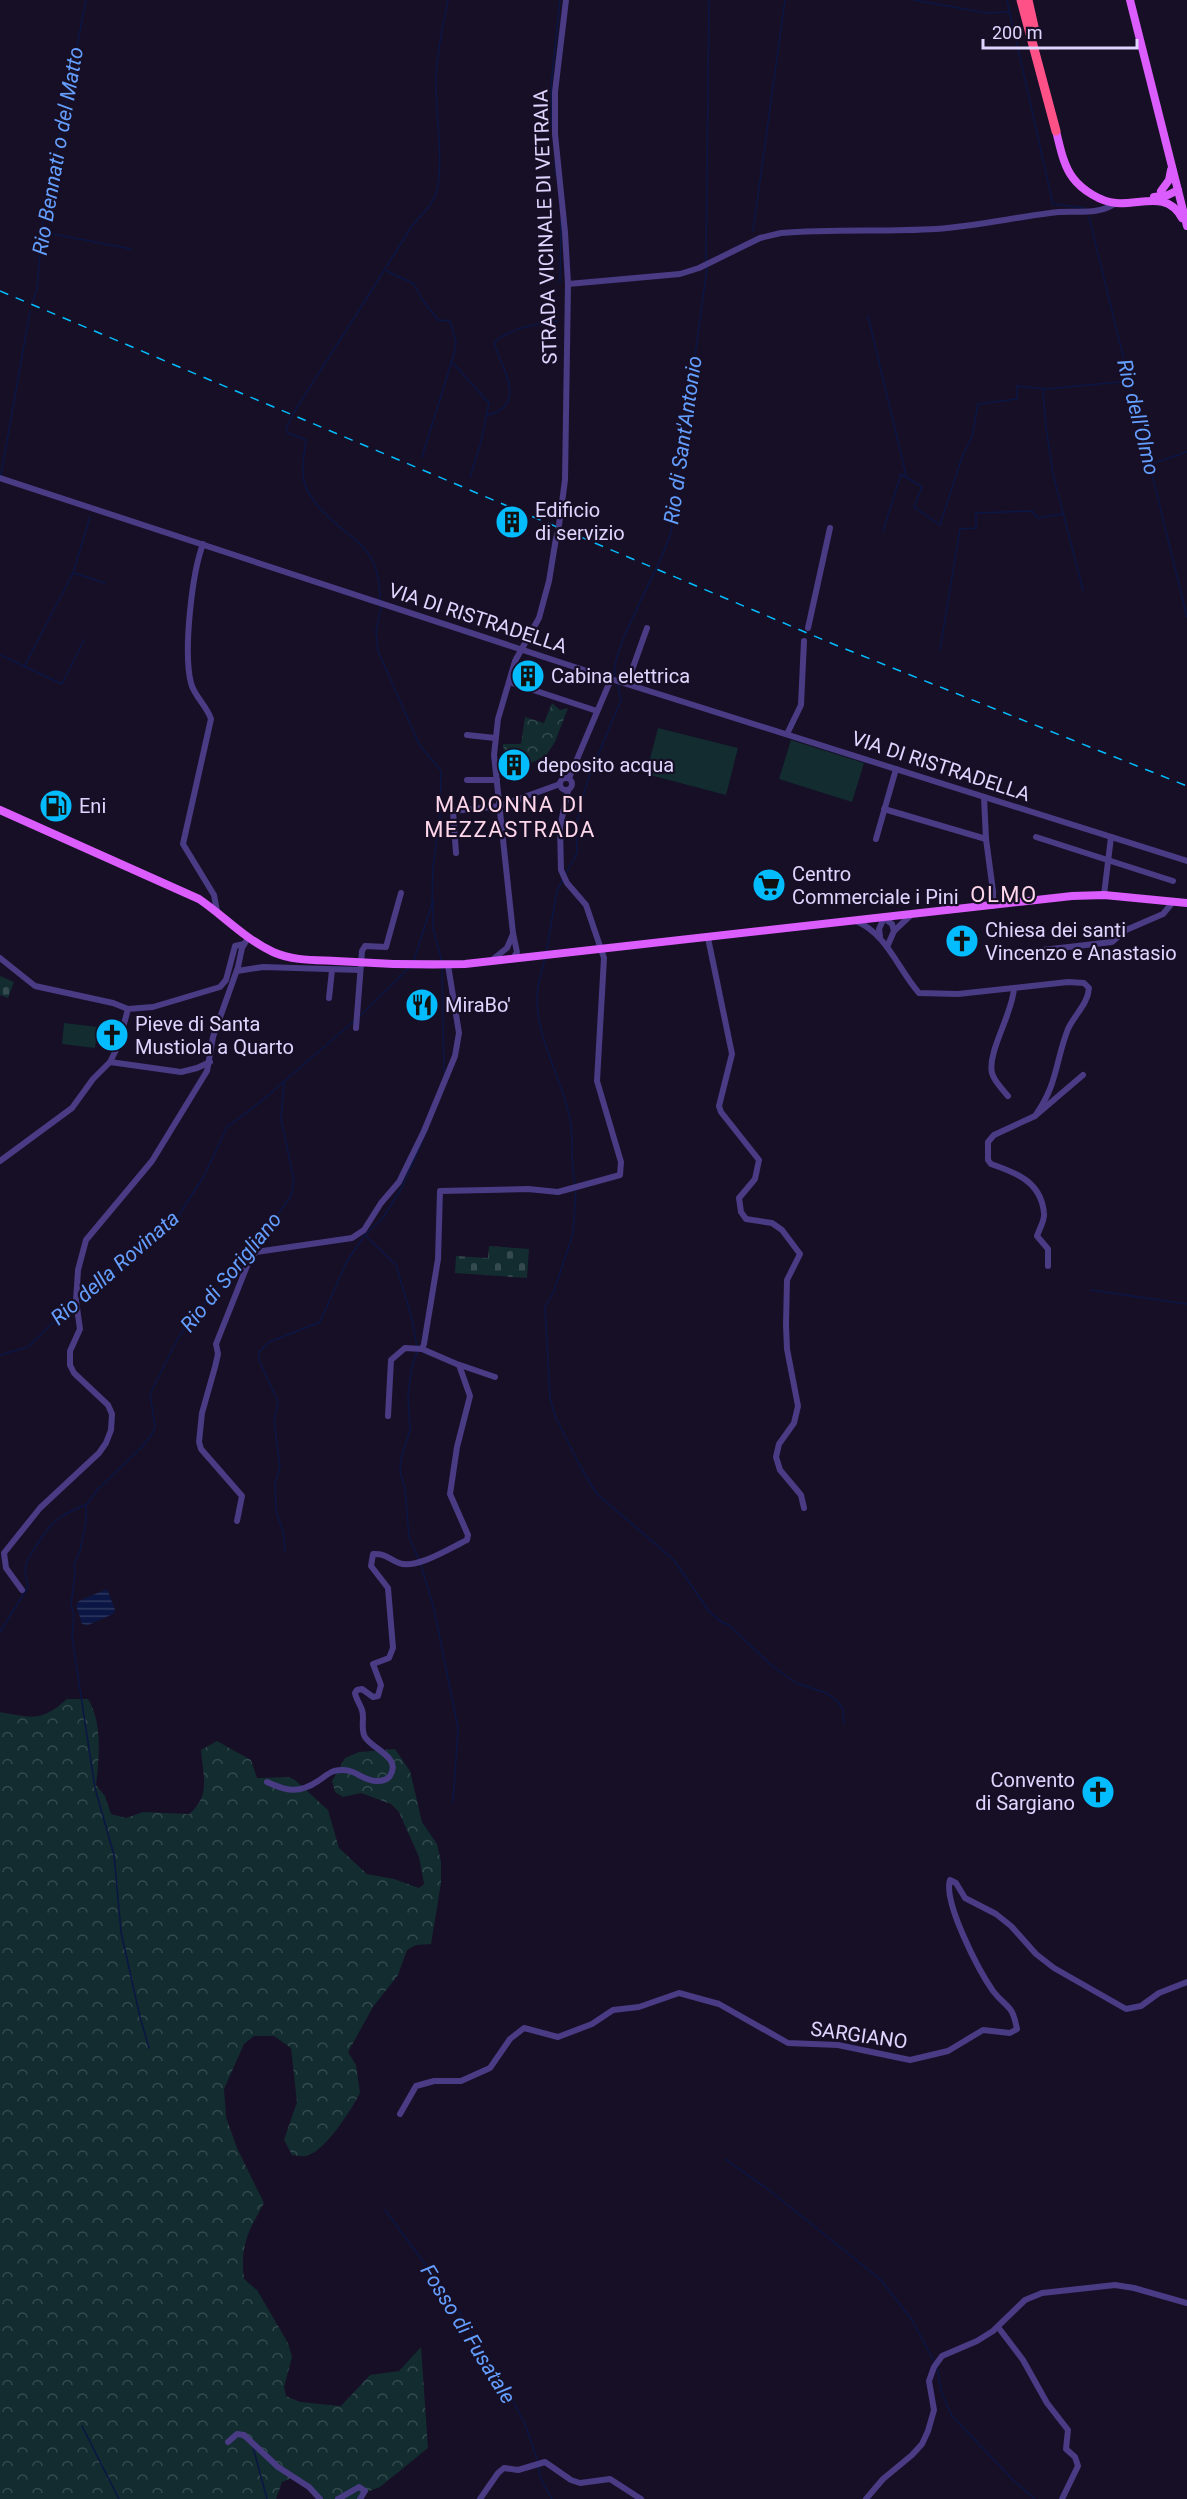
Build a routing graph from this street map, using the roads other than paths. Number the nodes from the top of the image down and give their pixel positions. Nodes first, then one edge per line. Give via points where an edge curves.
1 (566, 0) edge
2 (1022, 0) edge
3 (1028, 0) edge
4 (1130, 0) edge
5 (1056, 131) junction
6 (1171, 162) junction
7 (1183, 189) edge
8 (1161, 191) junction
9 (1150, 197) junction
10 (1135, 201) junction
11 (1116, 203) junction
12 (1187, 228) edge
13 (567, 284) junction
14 (0, 478) edge
15 (559, 525) tunnel mouth
16 (830, 528) dead end
17 (556, 538) tunnel mouth
18 (203, 544) junction
19 (647, 628) dead end
20 (808, 628) dead end
21 (804, 641) dead end
22 (522, 650) junction
23 (611, 679) junction
24 (509, 682) junction
25 (627, 684) junction
26 (597, 711) junction
27 (787, 734) junction
28 (467, 735) dead end
29 (495, 738) junction
30 (896, 769) junction
31 (569, 778) junction
32 (467, 780) dead end
33 (497, 780) junction
34 (560, 784) junction
35 (568, 790) junction
36 (984, 797) junction
37 (500, 806) junction
38 (884, 809) junction
39 (0, 810) edge
40 (1036, 837) dead end
41 (1111, 837) junction
42 (876, 839) dead end
43 (986, 839) junction
44 (456, 853) dead end
45 (1109, 860) junction
46 (1187, 861) edge
47 (1173, 880) dead end
48 (401, 893) dead end
49 (1104, 895) junction
50 (1173, 902) junction
51 (1187, 903) edge
52 (993, 906) junction
53 (217, 911) junction
54 (911, 915) junction
55 (884, 918) junction
56 (856, 921) junction
57 (894, 931) junction
58 (513, 933) junction
59 (880, 937) junction
60 (708, 938) junction
61 (246, 941) junction
62 (507, 948) junction
63 (517, 948) junction
64 (887, 948) junction
65 (601, 949) junction
66 (1016, 953) dead end
67 (540, 957) junction
68 (0, 958) edge
69 (510, 961) junction
70 (489, 963) junction
71 (448, 964) junction
72 (360, 966) junction
73 (332, 970) junction
74 (237, 971) junction
75 (1014, 988) junction
76 (329, 998) dead end
77 (128, 1009) junction
78 (356, 1028) dead end
79 (110, 1062) junction
80 (210, 1062) junction
81 (1083, 1075) dead end
82 (1008, 1096) dead end
83 (1035, 1116) junction
84 (0, 1161) edge
85 (1048, 1266) dead end
86 (422, 1348) junction
87 (459, 1365) junction
88 (495, 1377) dead end
89 (388, 1416) dead end
90 (804, 1508) dead end
91 (237, 1521) dead end
92 (21, 1590) dead end
93 (267, 1782) dead end
94 (1187, 1982) edge
95 (400, 2114) dead end
96 (1187, 2303) edge
97 (998, 2327) junction
98 (228, 2442) dead end
99 (320, 2499) edge
100 (338, 2499) edge
101 (360, 2499) edge
102 (480, 2499) edge
103 (641, 2499) edge
104 (866, 2499) edge
105 (1062, 2499) edge

1 - 13 street, STRADA VICINALE DI VETRAIA via 555,92 555,134
2 - 5 highway
3 - 5 highway
4 - 6 main road
5 - 11 main road via 1072,178 1087,192
6 - 7 main road
6 - 8 main road via 1169,180
7 - 8 main road
7 - 9 main road
7 - 12 main road
8 - 9 main road
9 - 10 main road
10 - 11 main road
10 - 12 main road via 1169,203
11 - 13 street via 1090,212 1052,212 934,229 781,233 760,238 680,274
13 - 15 street, STRADA VICINALE DI VETRAIA via 565,480
14 - 18 street, VIA DI RISTRADELLA
16 - 20 street
17 - 22 street via 539,618
18 - 22 street, VIA DI RISTRADELLA
18 - 53 street via 195,577 190,669 191,685 211,719 183,844 214,895
19 - 25 street
21 - 27 street via 801,705
22 - 23 street, VIA DI RISTRADELLA
22 - 24 street
23 - 25 street, VIA DI RISTRADELLA
23 - 26 street
24 - 26 street
24 - 29 street
25 - 27 street, VIA DI RISTRADELLA
26 - 31 street
27 - 30 street, VIA DI RISTRADELLA
28 - 29 street
29 - 33 street
30 - 36 street, VIA DI RISTRADELLA
30 - 38 street
31 - 34 street via 563,778
31 - 35 street via 573,784
32 - 33 street
33 - 37 street
34 - 35 street
34 - 37 street
35 - 65 street via 560,827 562,873 586,905
36 - 41 street, VIA DI RISTRADELLA
36 - 43 street
37 - 44 street via 453,811
37 - 58 street
38 - 42 street
38 - 43 street
39 - 53 main road via 199,899
40 - 45 street
41 - 45 street
41 - 46 street, VIA DI RISTRADELLA
43 - 52 street
45 - 47 street
45 - 49 street
48 - 72 street via 386,946 365,946
49 - 50 main road
49 - 52 main road
50 - 51 main road
50 - 66 street via 1163,914 1126,930 1112,942
52 - 54 main road
53 - 61 main road
54 - 55 main road
54 - 57 street
55 - 56 main road
55 - 57 street
55 - 59 street
56 - 59 street
56 - 60 main road
57 - 64 street
58 - 62 street
58 - 63 street
59 - 64 street
60 - 65 main road
60 - 90 street via 732,1054 720,1112 759,1160 755,1179 739,1198 741,1212 746,1219 772,1223 782,1230 800,1254 787,1280 786,1326 798,1406 794,1423 779,1444 776,1457 780,1470 801,1495
61 - 72 main road via 293,958
61 - 74 street
61 - 77 street via 235,946 226,980 220,987 153,1007
62 - 69 street
62 - 70 street
63 - 67 street
63 - 69 street
64 - 75 street via 919,993 958,994
65 - 67 main road
65 - 86 street via 604,958 597,1082 621,1162 620,1176 558,1192 440,1191 438,1259
67 - 69 main road
68 - 77 street via 35,986
69 - 70 main road
70 - 71 main road
71 - 72 main road
71 - 91 street via 459,1033 455,1056 399,1182 364,1230 352,1238 255,1252 218,1337 216,1367 202,1413 199,1442 242,1496
72 - 73 street
72 - 78 street
73 - 74 street via 263,967
73 - 76 street
74 - 80 street via 213,1037
75 - 82 street via 1014,998 992,1056 992,1074
75 - 83 street via 1077,982 1089,988 1088,998 1067,1032 1054,1082
77 - 79 street
79 - 80 street via 181,1072
79 - 84 street via 72,1108
80 - 92 street via 152,1161 86,1240 78,1270 76,1301 80,1329 70,1351 70,1365 108,1405 111,1430 99,1453 40,1508 4,1553 6,1568
81 - 83 street
83 - 85 street via 994,1135 987,1149 991,1164 1019,1175 1037,1189 1044,1214 1037,1236 1048,1249
86 - 87 street
86 - 89 street via 405,1348 391,1360
87 - 88 street
87 - 93 street via 470,1396 450,1494 467,1540 410,1564 373,1554 371,1566 388,1588 393,1648 389,1658 373,1664 381,1685 378,1696 372,1697 362,1689 357,1690 356,1697 363,1712 366,1739 390,1758 393,1768 389,1777 375,1781 356,1772 331,1772 296,1792
94 - 95 street, SARGIANO via 1159,1993 1141,2006 1126,2009 1054,1968 1011,1926 965,1898 950,1880 949,1896 974,1963 994,1993 1014,2011 1017,2029 983,2030 948,2051 910,2060 838,2045 788,2043 719,2004 679,1993 639,2007 613,2010 592,2024 558,2037 524,2028 510,2039 490,2068 461,2081 416,2086
96 - 97 street via 1114,2285 1042,2293 1025,2300
97 - 104 street via 942,2356 929,2381 934,2410 922,2444
97 - 105 street via 1068,2430 1066,2449 1078,2466
98 - 99 street via 237,2434 244,2435
100 - 101 street via 359,2487 365,2491
102 - 103 street via 504,2468 518,2470 545,2463 580,2483 610,2479

